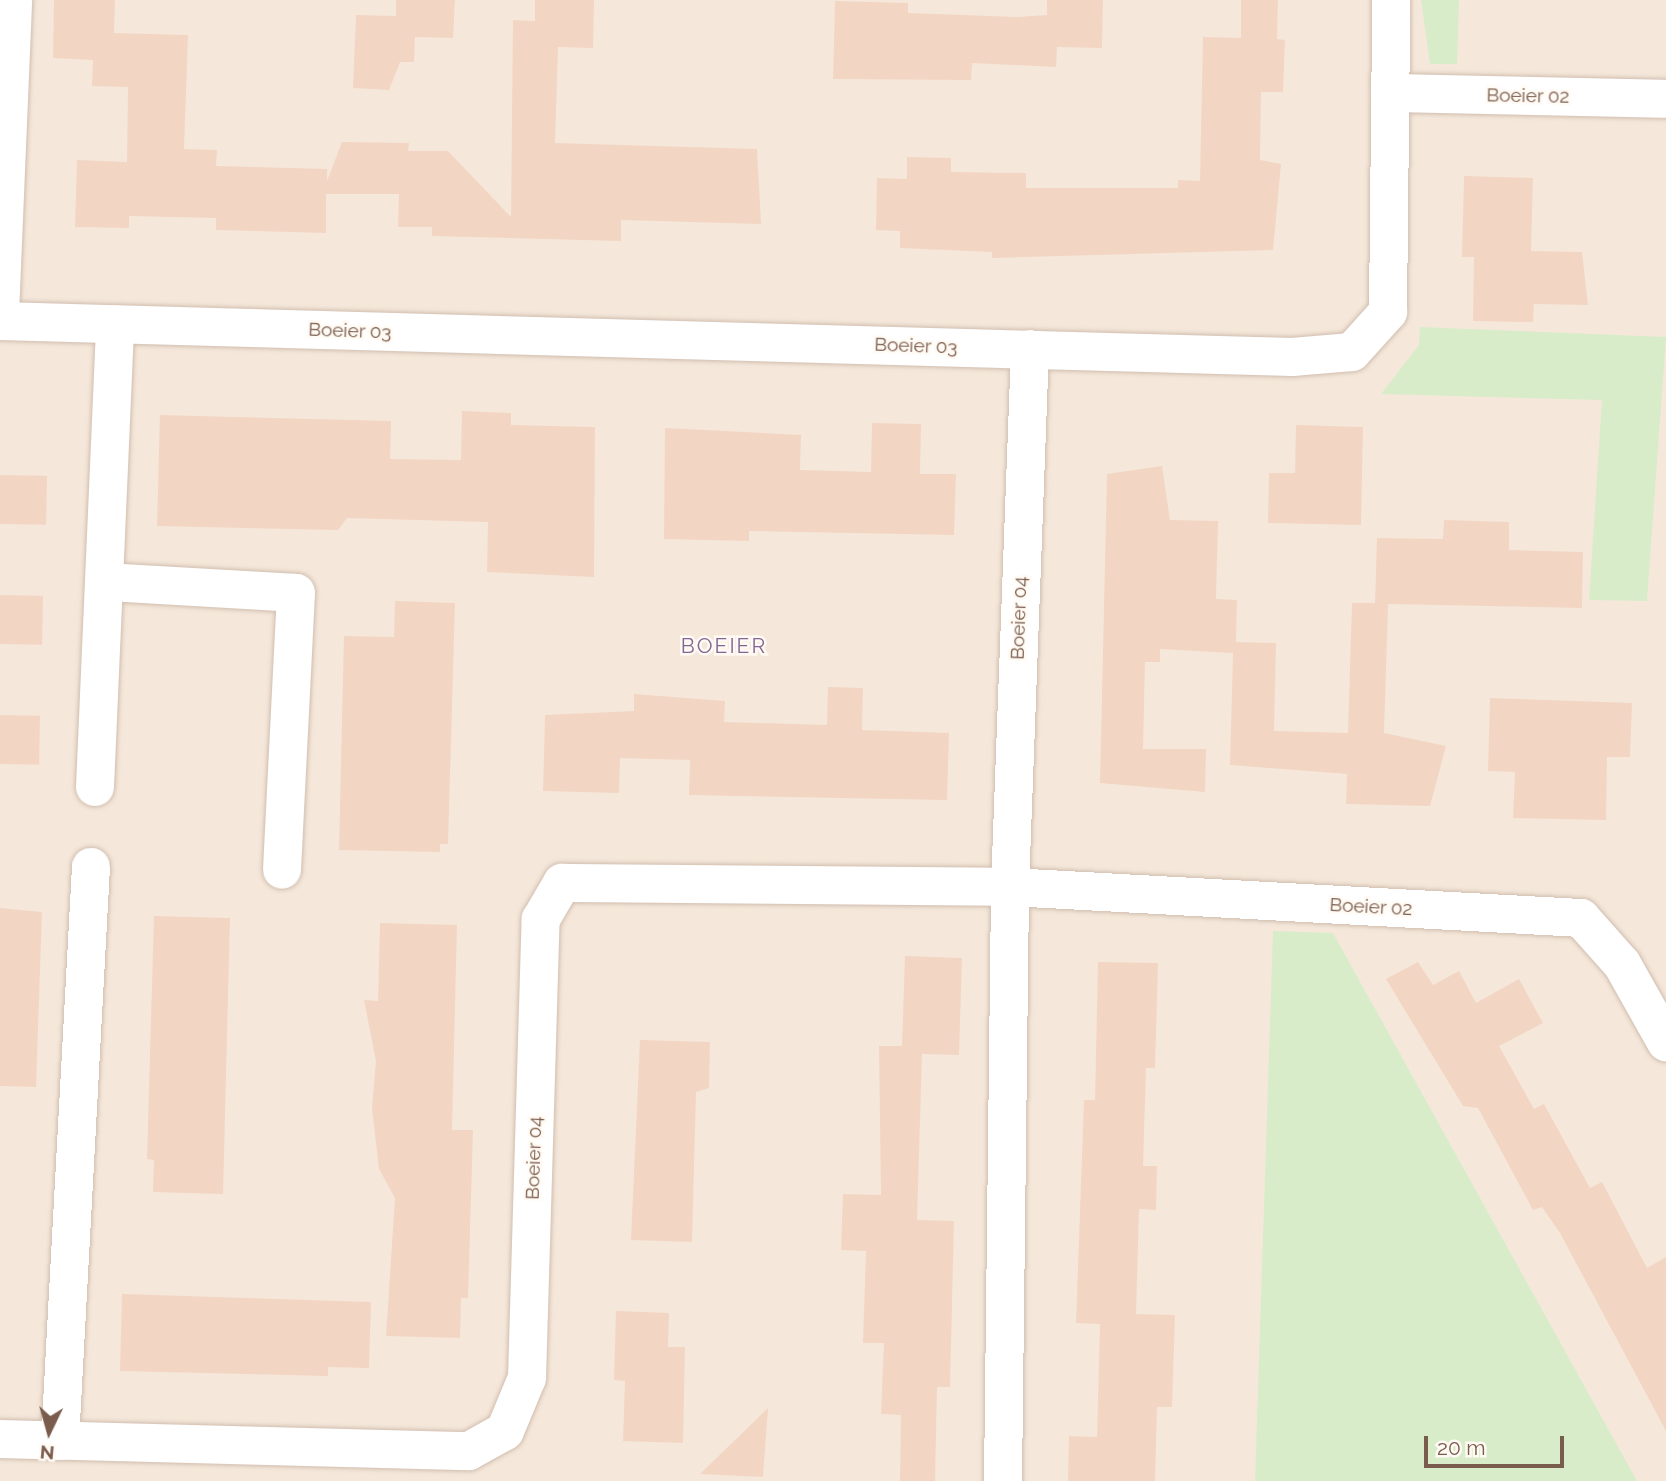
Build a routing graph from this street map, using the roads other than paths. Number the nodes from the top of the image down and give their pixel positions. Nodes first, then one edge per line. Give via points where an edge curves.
1 (13, 0) edge
2 (1391, 0) edge
3 (1390, 93) junction
4 (1666, 99) edge
5 (0, 314) edge
6 (0, 321) edge
7 (115, 324) junction
8 (1030, 349) junction
9 (106, 582) junction
10 (95, 787) dead end
11 (91, 867) dead end
12 (282, 870) dead end
13 (1010, 887) junction
14 (1666, 1042) edge
15 (0, 1440) edge
16 (61, 1441) junction
17 (1003, 1481) edge

1 - 5 street
2 - 3 street, Boeier 03
3 - 4 street, Boeier 02
3 - 8 street, Boeier 03 via 1388,312 1352,352 1292,357
6 - 7 street, Boeier 03
7 - 8 street, Boeier 03
7 - 9 street
8 - 13 street, Boeier 04
9 - 10 street
9 - 12 street via 296,593
11 - 16 street
13 - 14 street, Boeier 02 via 1581,918 1622,964
13 - 16 street, Boeier 04 via 562,883 541,919 527,1378 505,1432 469,1451
13 - 17 street, Boeier 04
15 - 16 street, Boeier 04

